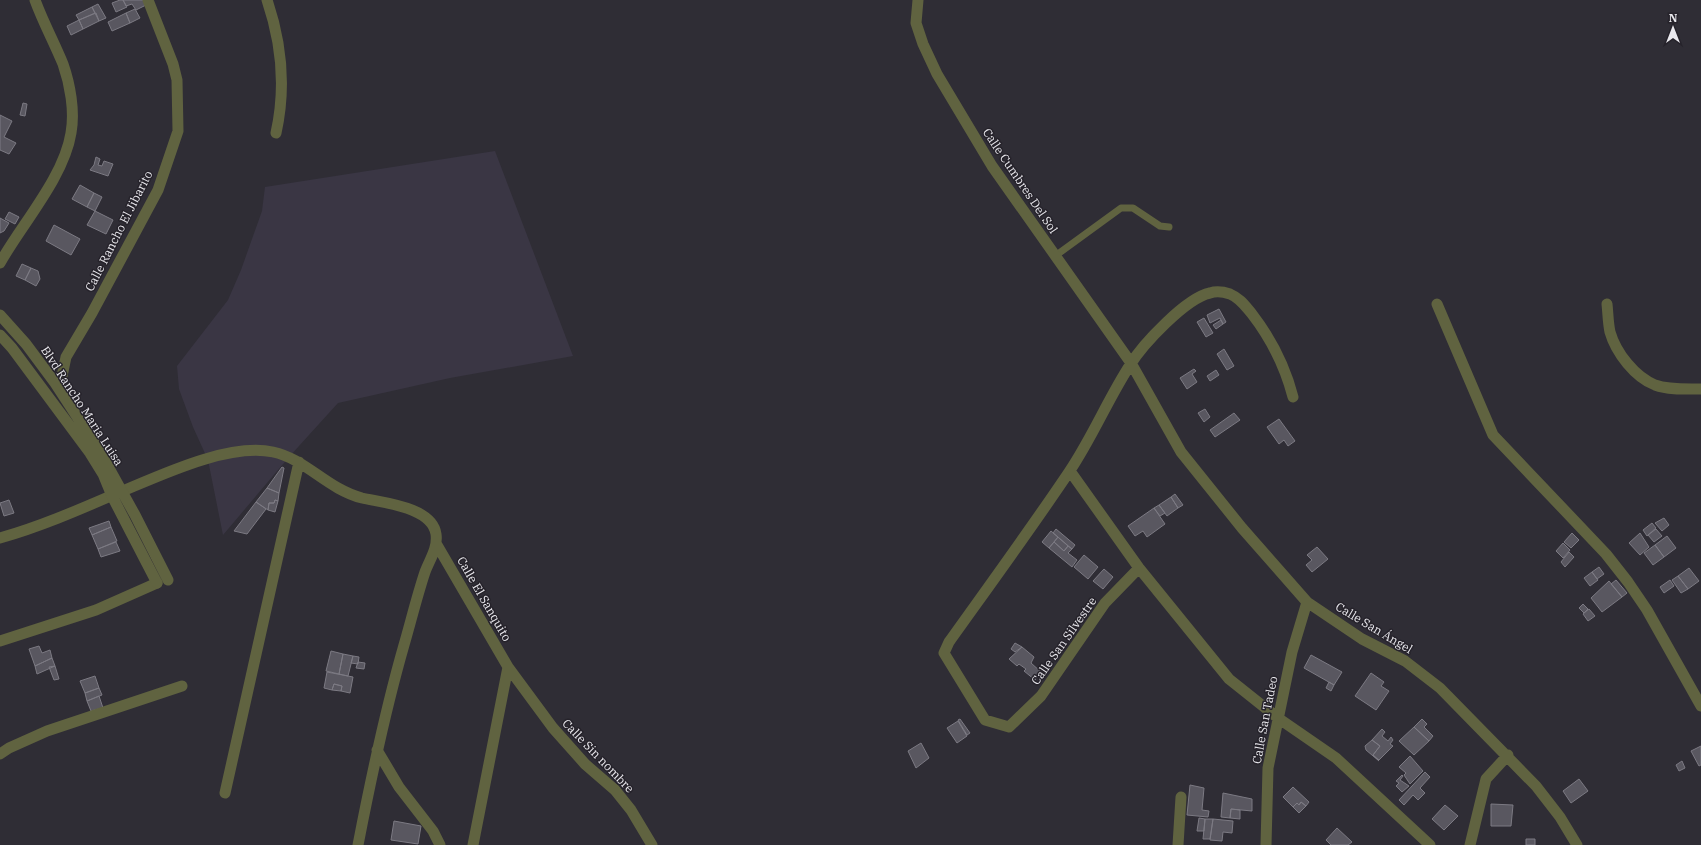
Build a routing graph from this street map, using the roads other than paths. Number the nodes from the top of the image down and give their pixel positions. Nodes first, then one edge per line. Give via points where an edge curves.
1 (35, 0) edge
2 (148, 0) edge
3 (267, 0) edge
4 (918, 0) edge
5 (276, 133) dead end
6 (1169, 227) dead end
7 (1056, 256) junction
8 (0, 263) edge
9 (1437, 304) dead end
10 (1607, 304) dead end
11 (0, 315) edge
12 (0, 335) edge
13 (1131, 363) junction
14 (1701, 389) edge
15 (1293, 397) dead end
16 (66, 400) junction
17 (299, 462) junction
18 (1070, 471) junction
19 (117, 494) junction
20 (0, 538) edge
21 (437, 544) junction
22 (1139, 568) junction
23 (1307, 602) junction
24 (0, 641) edge
25 (508, 667) junction
26 (182, 686) dead end
27 (1701, 706) edge
28 (1278, 718) junction
29 (378, 750) junction
30 (0, 754) edge
31 (1508, 755) junction
32 (225, 793) dead end
33 (1181, 797) dead end
34 (1268, 843) edge
35 (358, 845) edge
36 (440, 845) edge
37 (473, 845) edge
38 (652, 845) edge
39 (1178, 845) edge
40 (1430, 845) edge
41 (1470, 845) edge
42 (1577, 845) edge

1 - 8 street via 63,65 71,96 72,132 55,176
2 - 16 street, Calle Rancho El Jibarito via 177,80 178,131 158,190 66,357 61,381
3 - 5 street via 274,22 282,76 282,109
4 - 7 street, Calle Cumbres Del Sol via 916,23 937,74 992,166
6 - 7 lane via 1160,226 1133,208 1121,208
7 - 13 street, Calle Cumbres Del Sol
9 - 27 street via 1493,435 1606,554 1628,582 1647,610
10 - 14 street via 1610,332 1630,367 1642,378 1656,385 1676,389
11 - 16 street, Blvd Rancho Maria Luisa via 26,344
12 - 19 street, Blvd Rancho Maria Luisa via 90,453
13 - 15 street via 1152,337 1197,298 1209,293 1232,294 1242,302 1266,332 1282,361
13 - 18 street
13 - 23 street, Calle San Ángel via 1181,452 1242,528
16 - 19 street, Blvd Rancho Maria Luisa via 100,452
17 - 19 street, Calle El Sanquito via 272,451 231,453 186,465
17 - 21 street, Calle El Sanquito via 330,485 358,497 424,515 434,526
17 - 32 street
18 - 22 street
18 - 22 street, Calle San Silvestre via 949,642 944,653 985,720 1009,727 1041,696 1105,603
19 - 20 street, Calle El Sanquito via 33,528
19 - 24 street, Blvd Rancho Maria Luisa via 163,582 96,610
21 - 25 street, Calle El Sanquito
21 - 29 street via 403,647
22 - 28 street via 1229,679
23 - 28 street, Calle San Tadeo via 1292,652
23 - 31 street, Calle San Ángel via 1423,674
25 - 37 street
25 - 38 street, Calle Sin nombre via 553,728 585,764 615,790 631,810
26 - 30 street via 47,732
28 - 34 street, Calle San Tadeo via 1268,768
28 - 40 street via 1336,758
29 - 35 street
29 - 36 street via 399,787 433,831
31 - 41 street via 1486,779
31 - 42 street, Calle San Ángel via 1560,817
33 - 39 street

